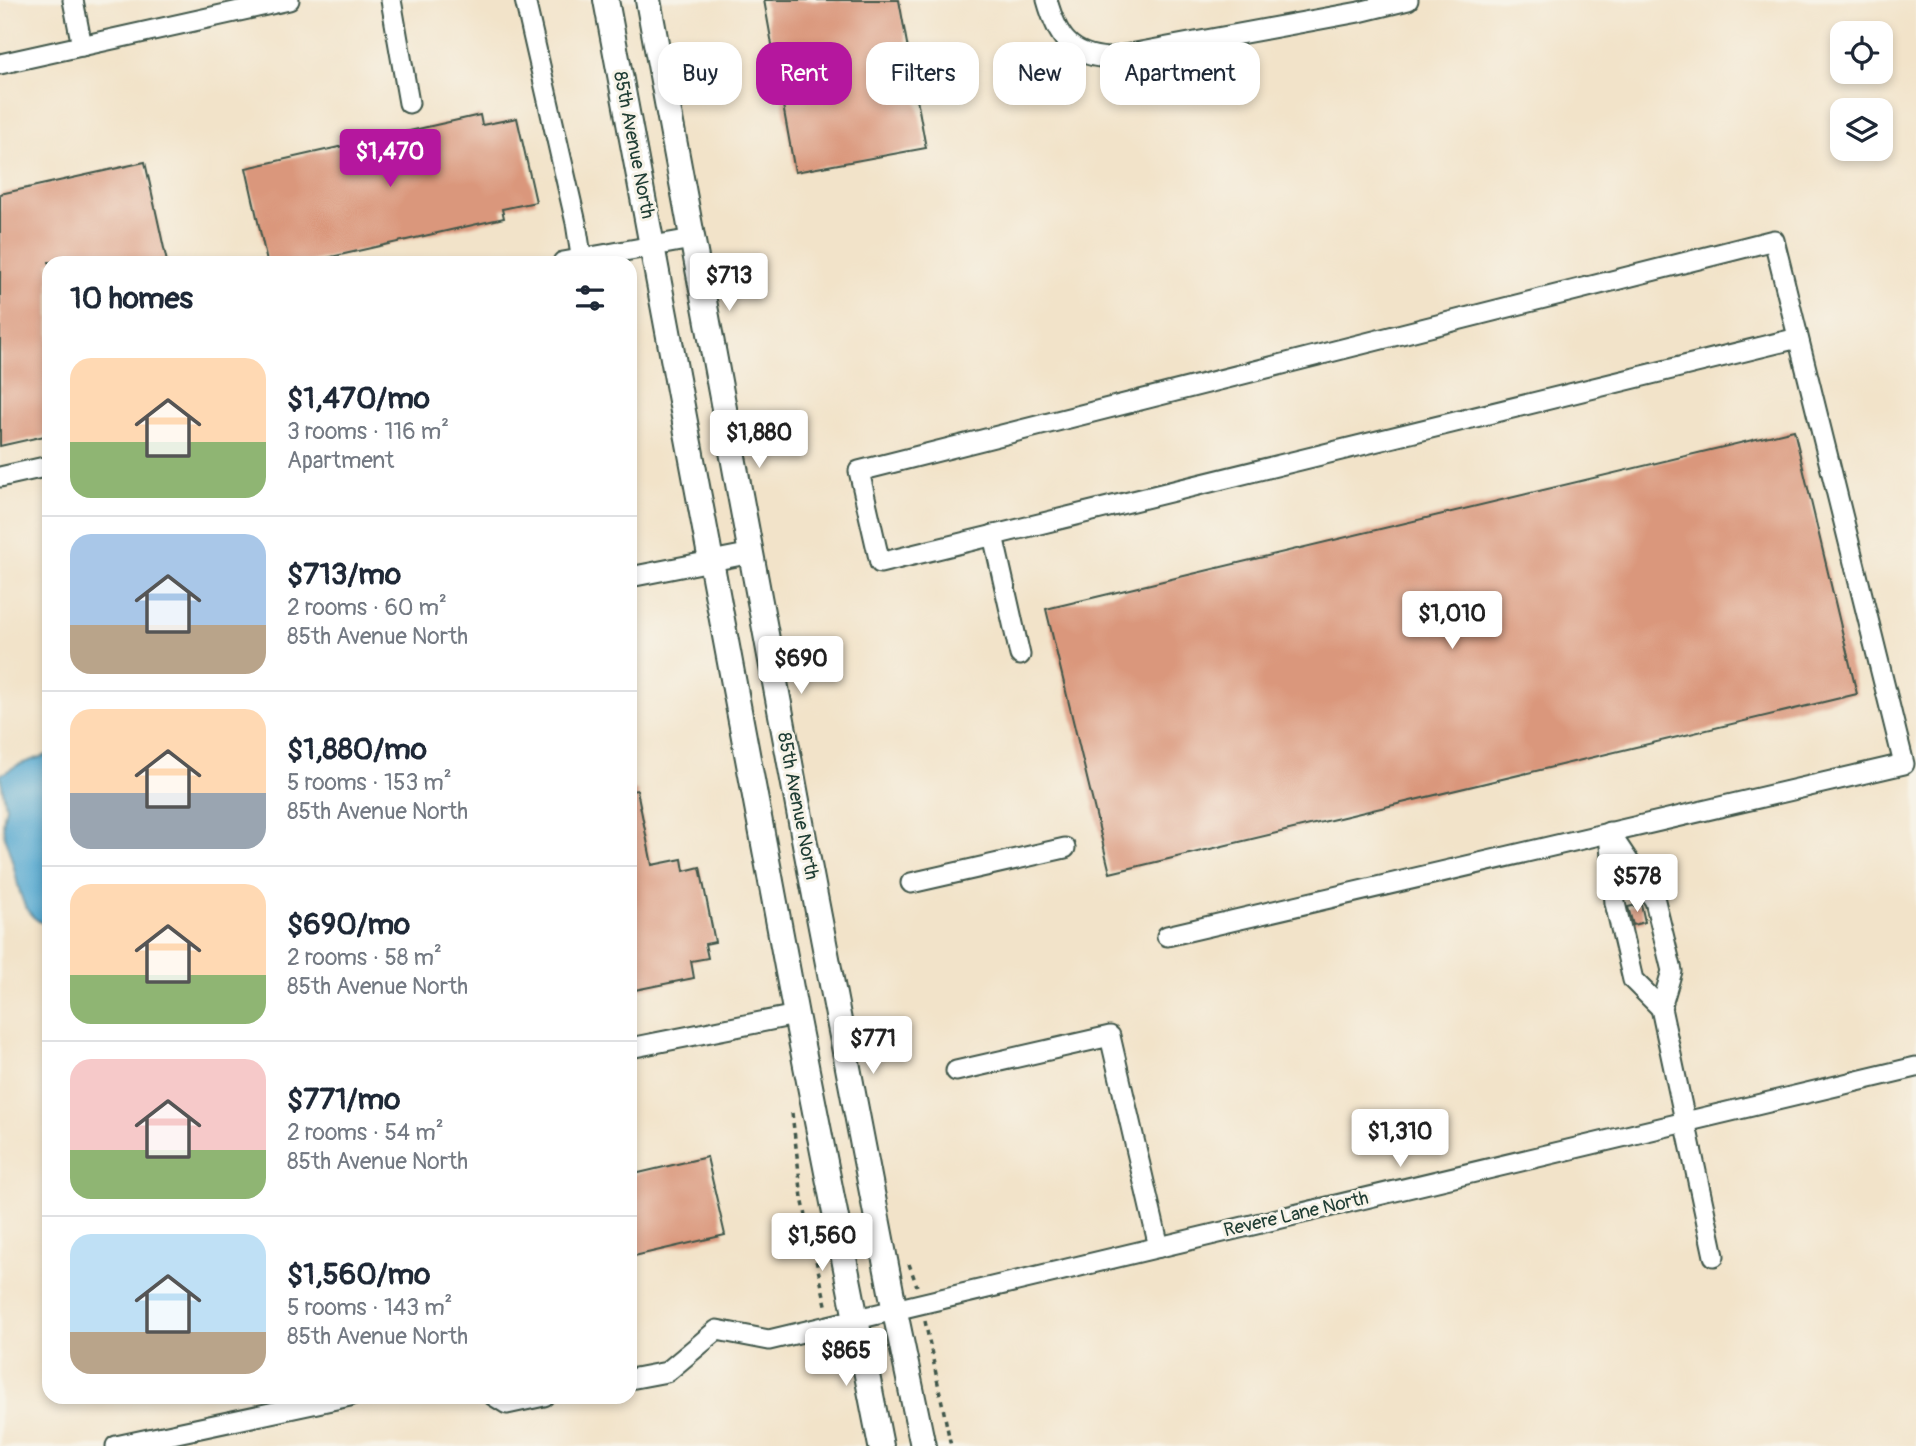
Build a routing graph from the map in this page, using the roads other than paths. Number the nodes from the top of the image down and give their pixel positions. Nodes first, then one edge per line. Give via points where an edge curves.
1 (73, 0) edge
2 (289, 0) edge
3 (391, 0) edge
4 (525, 0) edge
5 (606, 0) edge
6 (648, 0) edge
7 (1047, 0) edge
8 (1408, 0) edge
9 (259, 3) edge
10 (82, 46) junction
11 (0, 64) edge
12 (409, 103) dead end
13 (692, 239) junction
14 (653, 247) junction
15 (574, 256) edge
16 (603, 256) edge
17 (1798, 338) junction
18 (42, 468) edge
19 (0, 477) edge
20 (993, 536) junction
21 (752, 552) junction
22 (712, 561) junction
23 (637, 576) edge
24 (1020, 655) dead end
25 (1609, 832) junction
26 (1065, 848) dead end
27 (911, 883) dead end
28 (1167, 936) dead end
29 (1661, 1008) junction
30 (796, 1015) junction
31 (637, 1047) edge
32 (1916, 1067) edge
33 (956, 1071) dead end
34 (1685, 1122) junction
35 (1159, 1247) junction
36 (1714, 1256) dead end
37 (895, 1312) junction
38 (855, 1320) junction
39 (637, 1378) edge
40 (313, 1404) edge
41 (117, 1446) edge
42 (881, 1446) edge
43 (923, 1446) edge

1 - 10 street
2 - 9 street
3 - 12 street
4 - 15 street
5 - 14 main road, 85th Avenue North
6 - 13 main road, 85th Avenue North
7 - 8 street via 1057,30 1068,44 1093,57 1108,58
9 - 10 street
10 - 11 street
13 - 14 street
13 - 21 main road, 85th Avenue North
14 - 16 street
14 - 22 main road, 85th Avenue North
17 - 20 street
17 - 20 street via 1774,240 859,471 880,563
17 - 25 street via 1904,764
18 - 19 street
20 - 24 street
21 - 22 street
21 - 37 main road, 85th Avenue North
22 - 23 street
22 - 30 main road, 85th Avenue North
25 - 28 street
25 - 29 street via 1615,903 1633,979
25 - 29 street via 1655,901 1672,971
26 - 27 street
29 - 34 street
30 - 31 street
30 - 38 main road, 85th Avenue North
32 - 34 street, Revere Lane North
33 - 35 street via 1110,1037
34 - 35 street, Revere Lane North
34 - 36 street
35 - 37 street, Revere Lane North
37 - 38 street, Revere Lane North
37 - 43 main road, 85th Avenue North
38 - 39 street, Revere Lane North via 769,1340 717,1330 667,1372
38 - 42 main road, 85th Avenue North
40 - 41 street

